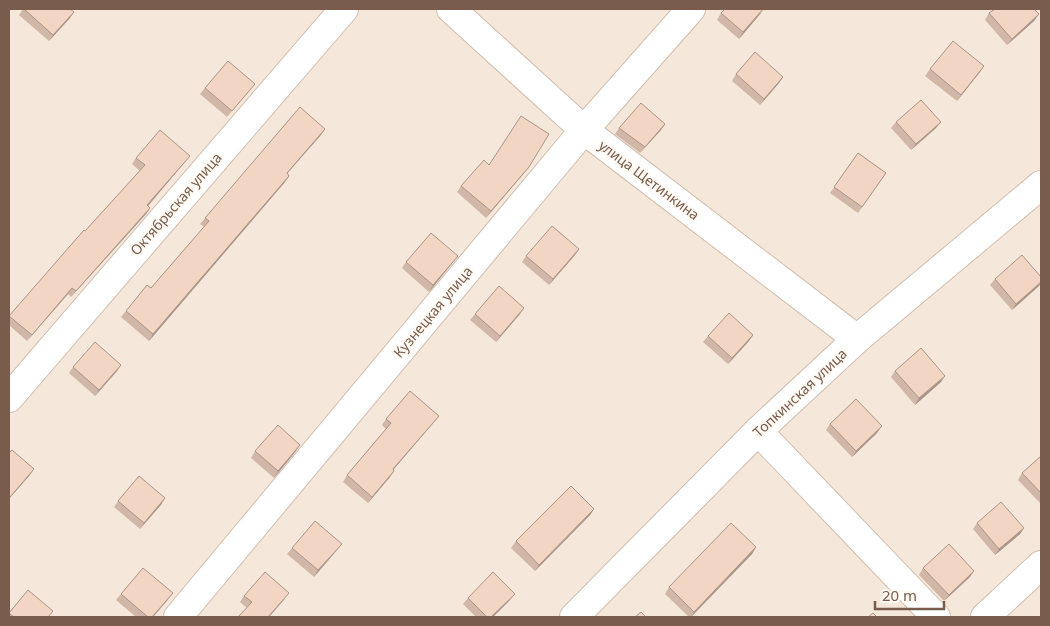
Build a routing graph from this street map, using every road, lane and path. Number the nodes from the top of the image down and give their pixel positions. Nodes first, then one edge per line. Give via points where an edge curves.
1 (344, 9) edge
2 (451, 9) edge
3 (690, 9) edge
4 (584, 130) junction
5 (1041, 185) edge
6 (857, 339) junction
7 (9, 398) edge
8 (758, 431) junction
9 (1041, 566) edge
10 (178, 617) edge
11 (574, 617) edge
12 (936, 617) edge
13 (985, 617) edge

1 - 7 street, Октябрьская улица
2 - 4 street, улица Щетинкина
3 - 4 street, Кузнецкая улица
4 - 6 street, улица Щетинкина
4 - 10 street, Кузнецкая улица
5 - 6 street, Топкинская улица
6 - 8 street, Топкинская улица
8 - 11 street, Топкинская улица
8 - 12 street
9 - 13 street

